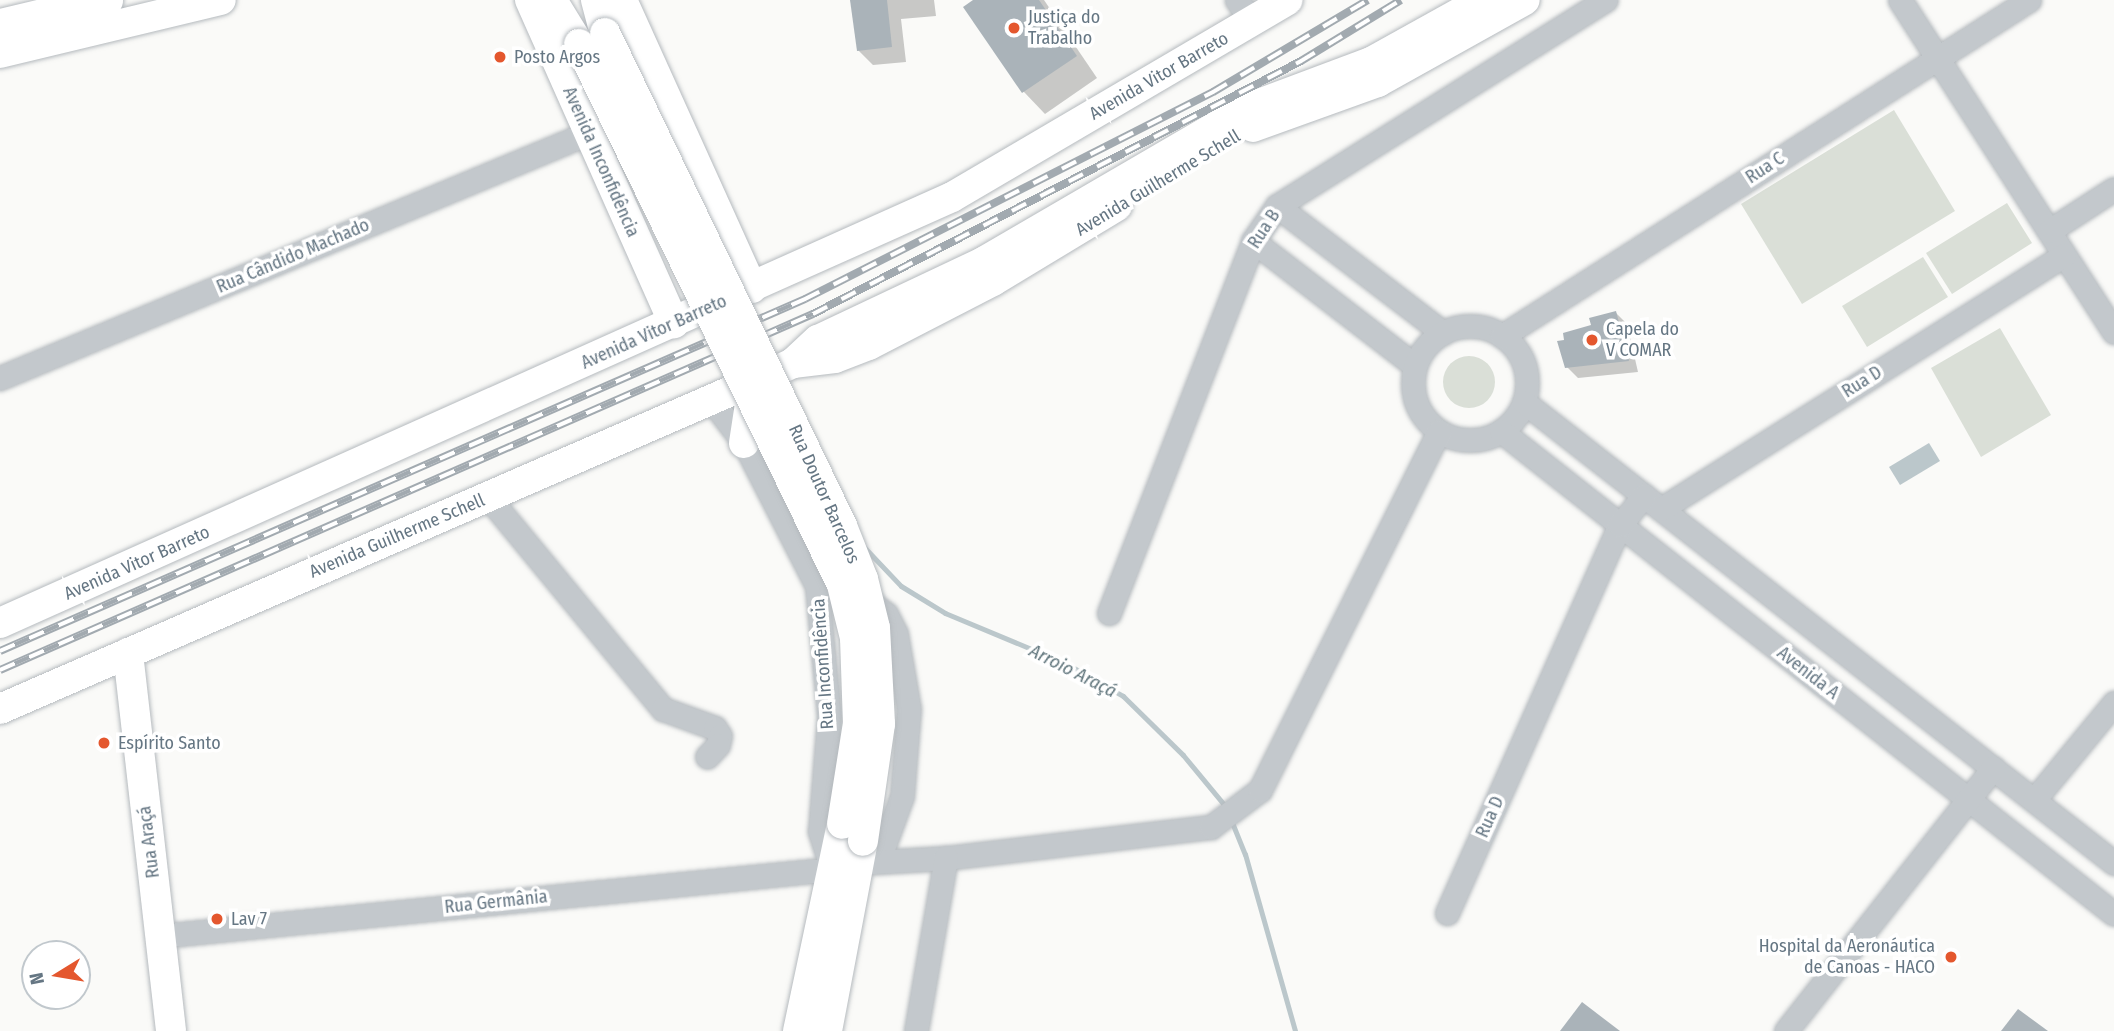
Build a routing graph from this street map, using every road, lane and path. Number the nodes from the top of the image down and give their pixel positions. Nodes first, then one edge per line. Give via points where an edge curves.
1 (106, 0) edge
2 (221, 0) edge
3 (530, 0) edge
4 (552, 0) edge
5 (596, 0) edge
6 (622, 0) edge
7 (1288, 0) edge
8 (1483, 0) edge
9 (1525, 0) edge
10 (1606, 0) edge
11 (1900, 0) edge
12 (2029, 0) edge
13 (1245, 11) edge
14 (0, 25) edge
15 (592, 39) junction
16 (0, 53) edge
17 (1938, 58) junction
18 (586, 134) junction
19 (2114, 189) edge
20 (1277, 206) junction
21 (2049, 231) junction
22 (1253, 241) junction
23 (2064, 255) junction
24 (752, 288) junction
25 (895, 317) junction
26 (674, 323) junction
27 (2114, 332) edge
28 (1443, 333) junction
29 (1502, 336) junction
30 (1414, 365) junction
31 (0, 378) edge
32 (754, 382) junction
33 (712, 401) junction
34 (1524, 402) junction
35 (1439, 431) junction
36 (1501, 431) junction
37 (744, 443) junction
38 (488, 497) junction
39 (1652, 502) junction
40 (1620, 525) junction
41 (817, 586) junction
42 (1109, 613) dead end
43 (0, 622) edge
44 (128, 653) junction
45 (2114, 703) edge
46 (0, 709) edge
47 (707, 757) dead end
48 (1993, 768) junction
49 (1968, 799) junction
50 (2034, 800) junction
51 (855, 852) junction
52 (946, 858) junction
53 (2114, 863) edge
54 (1447, 913) dead end
55 (2114, 914) edge
56 (160, 936) junction
57 (171, 1031) edge
58 (798, 1031) edge
59 (827, 1031) edge
60 (916, 1031) edge
61 (1786, 1031) edge

1 - 14 highway
2 - 16 main road
3 - 18 main road, Avenida Inconfidência
4 - 15 main road
5 - 15 main road
6 - 24 main road
7 - 13 main road, Avenida Vitor Barreto
8 - 25 main road, Avenida Guilherme Schell via 1371,62 1248,108
9 - 25 main road, Avenida Guilherme Schell via 1378,82 1258,124 993,281
10 - 20 street, Rua B
11 - 17 street
12 - 17 street, Rua C
13 - 24 main road, Avenida Vitor Barreto via 952,197
15 - 51 main road, Rua Doutor Barcelos, bridge via 842,585 855,638
17 - 21 street
17 - 29 street, Rua C
18 - 26 main road, Avenida Inconfidência
18 - 31 street, Rua Cândido Machado
19 - 21 street
20 - 22 street, Rua B
20 - 28 street
21 - 23 street
22 - 30 street
22 - 42 street, Rua B
23 - 27 street
23 - 39 street, Rua D
24 - 26 main road, Avenida Vitor Barreto
25 - 32 main road, Avenida Guilherme Schell via 852,353 793,363
26 - 43 main road, Avenida Vitor Barreto
28 - 29 street via 1473,326
28 - 30 street
29 - 34 street via 1524,365
30 - 35 street via 1419,407
32 - 33 main road, Avenida Guilherme Schell
32 - 37 main road
33 - 37 street, Rua Inconfidência
33 - 38 main road, Avenida Guilherme Schell
34 - 36 street
34 - 39 street
35 - 36 street via 1470,440
35 - 52 street, Rua Germânia via 1254,794 1211,827
36 - 40 street, Avenida A
37 - 41 street, Rua Inconfidência
38 - 44 main road, Avenida Guilherme Schell
38 - 47 street via 663,709 715,728 720,736 718,745
39 - 40 street, Rua D
39 - 48 street
40 - 49 street, Avenida A
40 - 54 street, Rua D
41 - 51 street, Rua Inconfidência via 829,716 820,831
41 - 51 street via 864,598 886,614 904,671 909,709 902,796
44 - 46 main road, Avenida Guilherme Schell
44 - 56 main road, Rua Araçá
45 - 50 street
48 - 49 street
48 - 50 street
49 - 55 street, Avenida A
49 - 61 street
50 - 53 street
51 - 52 street, Rua Germânia
51 - 56 street, Rua Germânia
51 - 58 main road, Rua Doutor Barcelos
51 - 59 main road, Rua Doutor Barcelos
52 - 60 street
56 - 57 main road, Rua Araçá

